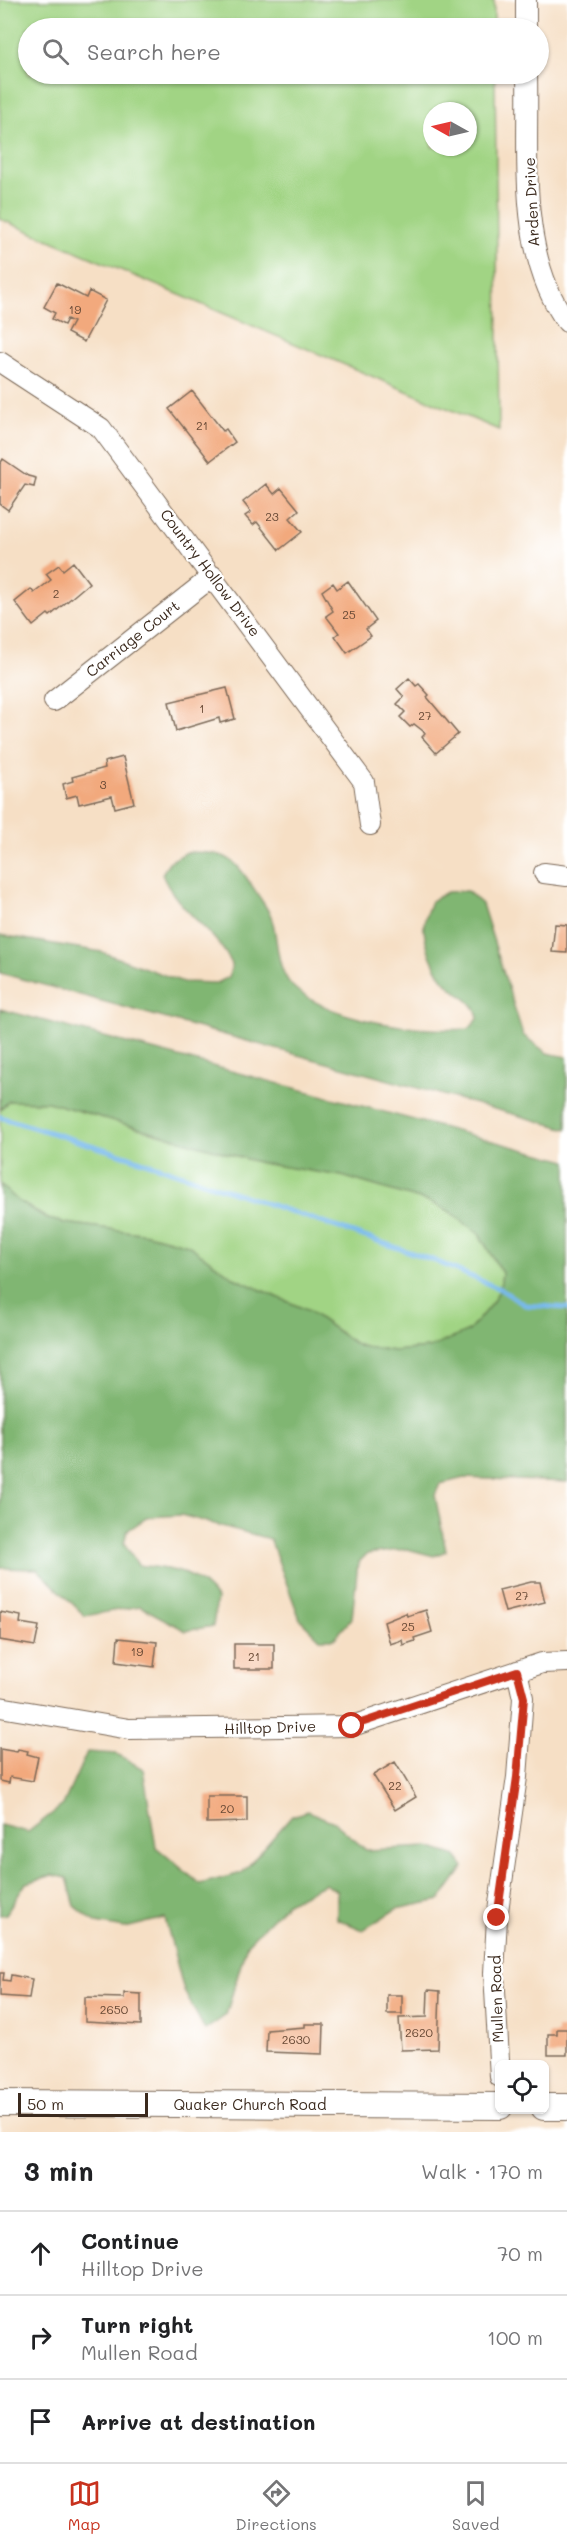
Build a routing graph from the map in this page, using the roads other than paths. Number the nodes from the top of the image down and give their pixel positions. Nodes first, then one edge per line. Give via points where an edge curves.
1 (526, 0) edge
2 (526, 18) edge
3 (527, 84) edge
4 (567, 322) edge
5 (0, 362) edge
6 (213, 576) junction
7 (54, 701) dead end
8 (370, 825) dead end
9 (544, 873) dead end
10 (567, 876) edge
11 (567, 1662) edge
12 (517, 1671) junction
13 (0, 1707) edge
14 (499, 2060) edge
15 (0, 2103) edge
16 (495, 2106) edge
17 (549, 2107) edge
18 (567, 2107) edge

1 - 2 street
3 - 4 street, Arden Drive via 531,234 537,264 555,306
5 - 6 street, Country Hollow Drive via 100,428
6 - 7 street, Carriage Court
6 - 8 street, Country Hollow Drive via 364,782
9 - 10 street
11 - 12 street, Hilltop Drive via 542,1663
12 - 13 street, Hilltop Drive via 352,1726 129,1729
12 - 14 street, Mullen Road via 524,1698 498,1907 494,1973
15 - 16 street, Quaker Church Road
17 - 18 street

